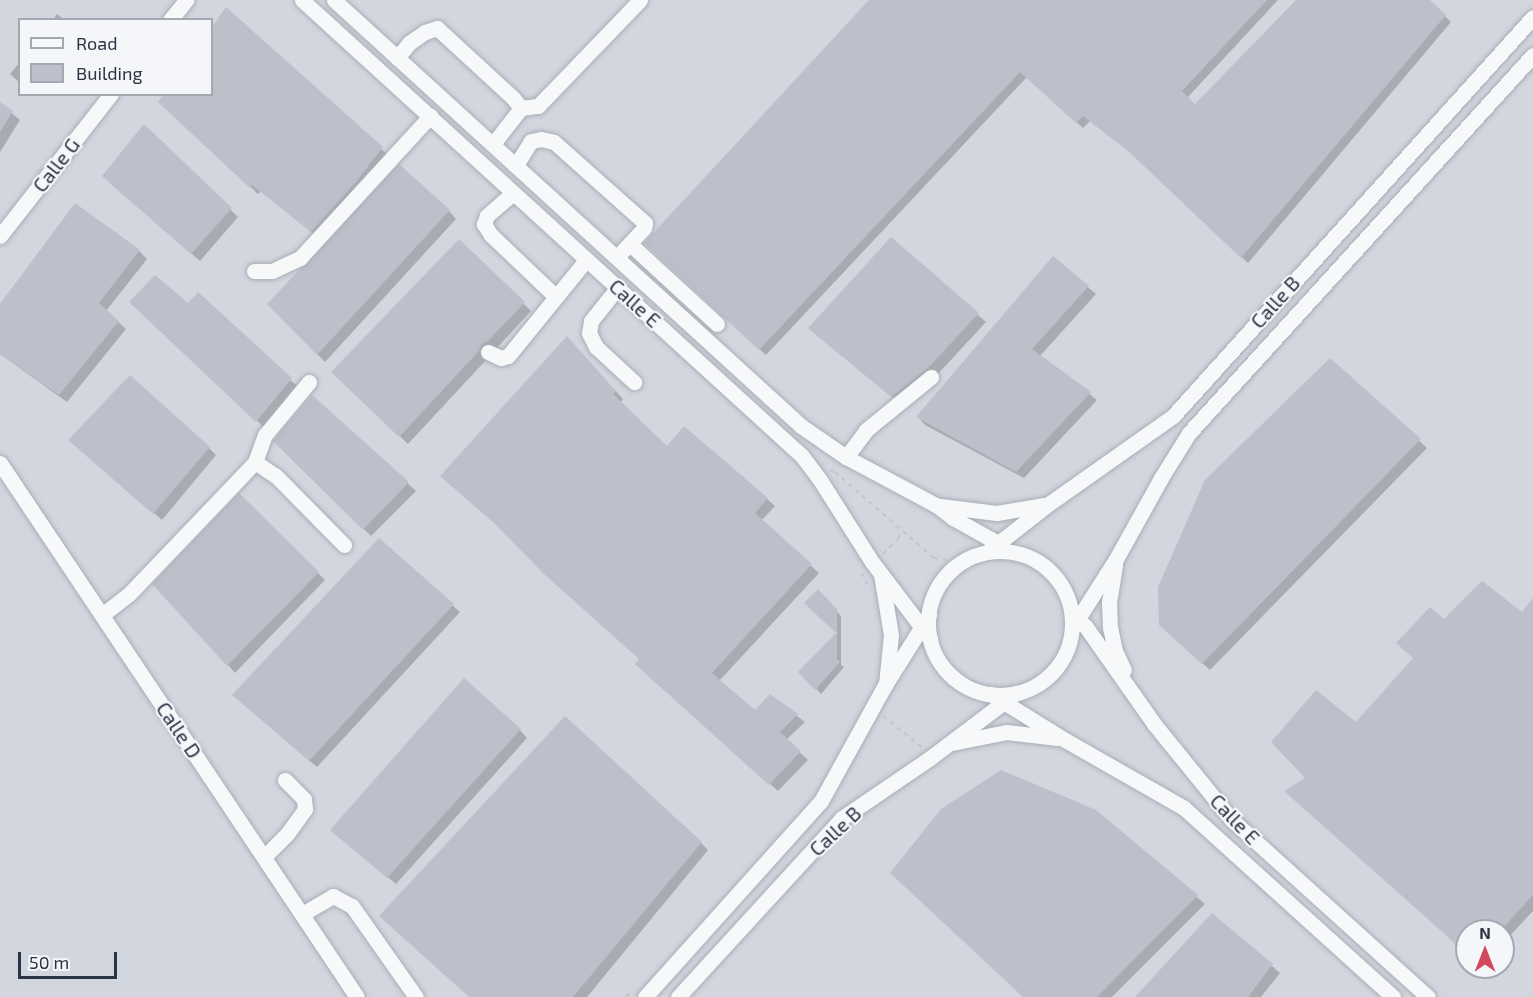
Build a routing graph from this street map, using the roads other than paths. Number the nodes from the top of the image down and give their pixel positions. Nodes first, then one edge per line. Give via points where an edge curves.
1 (186, 0) edge
2 (302, 0) edge
3 (334, 0) edge
4 (640, 0) edge
5 (1533, 17) edge
6 (172, 18) edge
7 (1533, 55) edge
8 (397, 58) junction
9 (109, 96) edge
10 (521, 108) junction
11 (430, 116) junction
12 (493, 144) junction
13 (516, 165) junction
14 (513, 193) junction
15 (0, 236) edge
16 (630, 244) junction
17 (617, 257) junction
18 (586, 260) junction
19 (254, 271) dead end
20 (618, 287) junction
21 (555, 296) junction
22 (704, 337) junction
23 (488, 352) dead end
24 (931, 377) dead end
25 (309, 382) dead end
26 (634, 382) dead end
27 (846, 457) junction
28 (255, 462) junction
29 (0, 463) edge
30 (936, 505) junction
31 (1047, 505) junction
32 (344, 545) dead end
33 (996, 548) junction
34 (1116, 559) junction
35 (881, 574) junction
36 (102, 615) junction
37 (1075, 620) junction
38 (924, 621) junction
39 (885, 685) junction
40 (1129, 687) junction
41 (1016, 693) junction
42 (991, 694) junction
43 (1004, 704) junction
44 (1065, 740) junction
45 (949, 744) junction
46 (285, 780) dead end
47 (264, 857) junction
48 (302, 914) junction
49 (639, 993) edge
50 (357, 997) edge
51 (416, 997) edge
52 (678, 997) edge
53 (1393, 997) edge
54 (1428, 997) edge

1 - 6 street
2 - 11 street, Calle E
3 - 8 street, Calle E
4 - 10 street via 538,106
5 - 31 street, Calle B via 1173,416
7 - 34 street, Calle B via 1189,434
8 - 10 street via 409,43 437,28
8 - 12 street, Calle E
9 - 15 street, Calle G
10 - 12 street
11 - 14 street, Calle E
11 - 19 street via 300,258 272,271
12 - 13 street, Calle E
13 - 16 street via 531,141 540,138 554,142 645,223
13 - 17 street, Calle E
14 - 18 street, Calle E
14 - 21 street via 487,216 484,225
16 - 17 street
16 - 22 street via 721,322
17 - 22 street, Calle E
18 - 20 street, Calle E
18 - 21 street
20 - 26 street via 591,321 589,333 596,347
20 - 35 street, Calle E via 802,456
21 - 23 street via 508,356 501,358
22 - 27 street, Calle E via 801,426
24 - 27 street via 866,430
25 - 28 street via 265,435
27 - 30 street, Calle E
28 - 32 street via 276,476
28 - 36 street via 129,594
29 - 36 street, Calle D
30 - 31 street, Calle E via 997,513
30 - 33 street, Calle E
31 - 33 street, Calle B
33 - 37 street via 1029,556 1049,570 1064,589
33 - 38 street via 962,562 939,584
34 - 37 street, Calle B
34 - 40 street, Calle B via 1110,588 1110,627
35 - 38 street, Calle E
35 - 39 street, Calle B via 891,636
36 - 47 street, Calle D
37 - 40 street, Calle E
37 - 41 street via 1067,650 1055,670
38 - 39 street, Calle B
38 - 42 street via 947,671 967,686
39 - 49 street, Calle B via 821,801
40 - 54 street, Calle E via 1232,820
41 - 42 street
41 - 43 street, Calle B
42 - 43 street, Calle E
43 - 44 street, Calle E
43 - 45 street, Calle B
44 - 45 street, Calle E via 1006,732
44 - 53 street, Calle E via 1184,808
45 - 52 street, Calle B via 842,818
46 - 47 street via 304,799 305,809
47 - 48 street, Calle D
48 - 50 street, Calle D
48 - 51 street via 333,896 352,906

